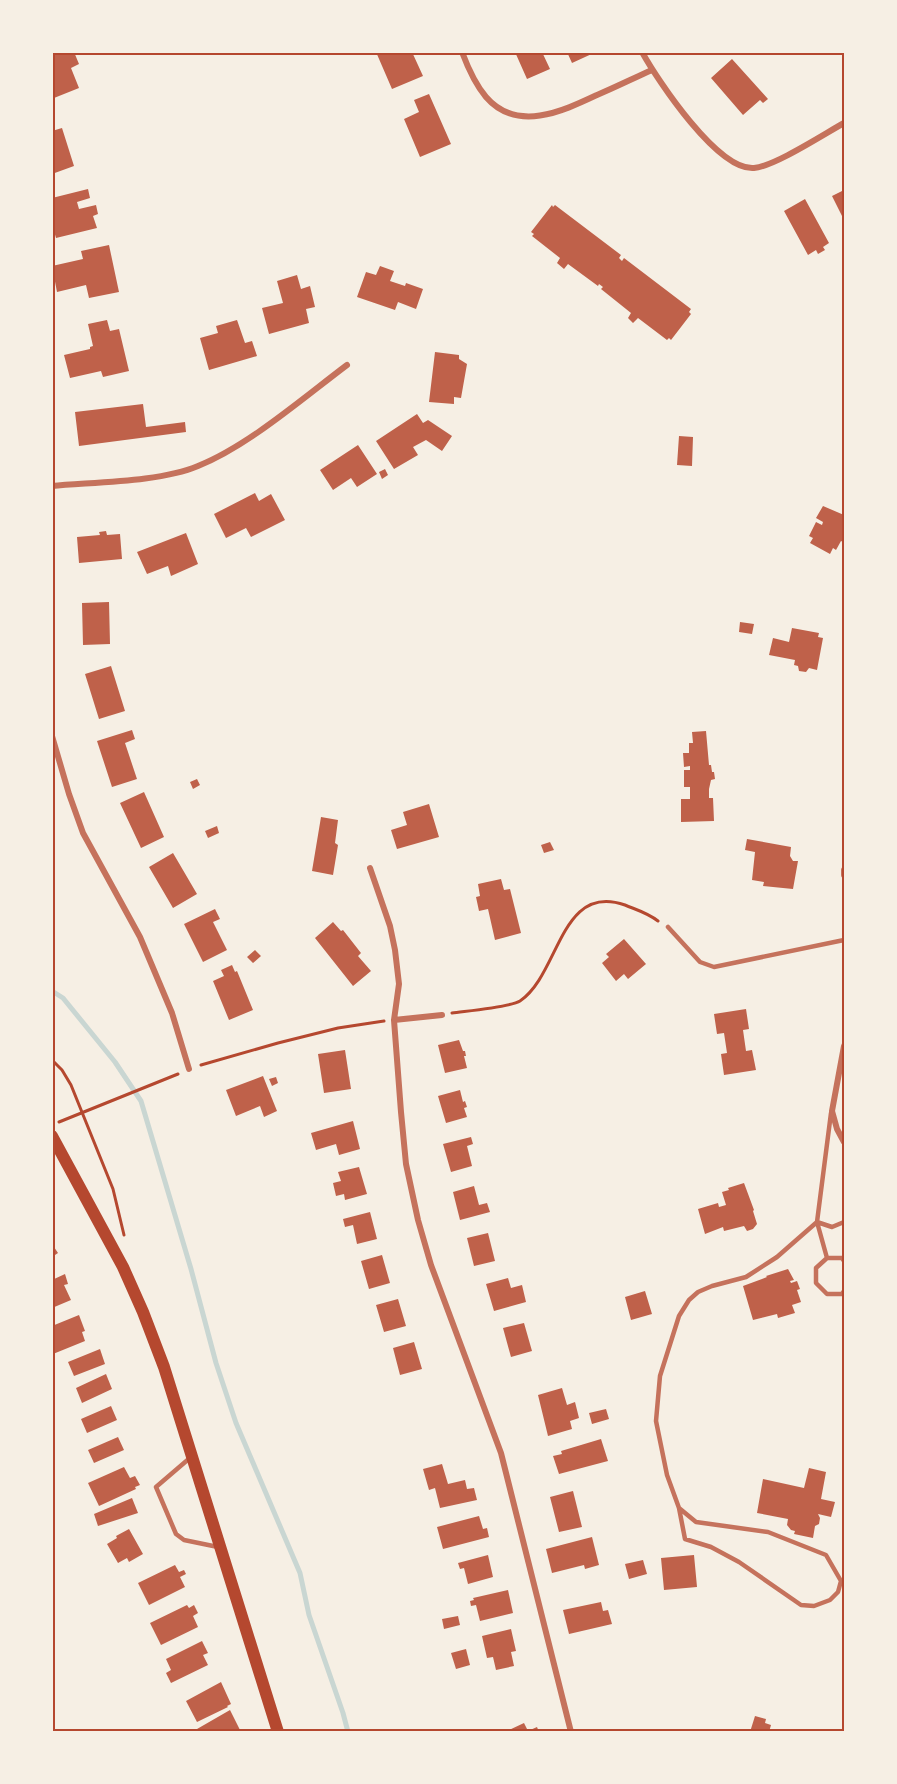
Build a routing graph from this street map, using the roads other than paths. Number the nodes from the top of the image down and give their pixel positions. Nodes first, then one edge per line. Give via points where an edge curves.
1 (462, 52) edge
2 (642, 52) edge
3 (652, 70) junction
4 (844, 123) edge
5 (347, 365) dead end
6 (52, 486) edge
7 (52, 736) edge
8 (370, 868) dead end
9 (844, 870) edge
10 (844, 875) edge
11 (668, 927) road end
12 (844, 940) edge
13 (442, 1015) road end
14 (394, 1020) junction
15 (844, 1046) edge
16 (189, 1069) road end
17 (832, 1111) junction
18 (53, 1130) edge
19 (844, 1142) edge
20 (817, 1222) junction
21 (844, 1222) edge
22 (826, 1258) junction
23 (844, 1261) edge
24 (844, 1291) edge
25 (192, 1456) junction
26 (679, 1508) junction
27 (220, 1548) junction
28 (838, 1592) junction
29 (844, 1595) edge
30 (278, 1731) edge
31 (571, 1731) edge

1 - 3 street via 487,98 500,109 528,117 562,112
2 - 3 street
3 - 4 street via 679,109 712,145 740,165 754,168 770,163
5 - 6 street via 251,436 198,466 171,474
7 - 16 street via 83,832 149,957
8 - 14 street via 395,950 399,984
9 - 10 street
11 - 12 lane via 700,962 714,967
13 - 14 street
14 - 31 street via 406,1164 418,1220 501,1453
15 - 17 street
17 - 19 street
17 - 20 lane
18 - 25 main road via 143,1312
20 - 21 lane via 832,1227
20 - 22 lane
20 - 26 lane via 777,1257 746,1277 698,1292 679,1316 660,1376 656,1421 667,1475
22 - 23 lane
22 - 24 lane via 816,1268 816,1283 827,1294
25 - 27 main road
25 - 27 lane via 156,1487 176,1534 184,1540
26 - 28 lane via 696,1522 768,1532 826,1555 841,1581
26 - 28 lane via 685,1539 739,1562 801,1605 814,1606
27 - 30 main road
28 - 29 lane

